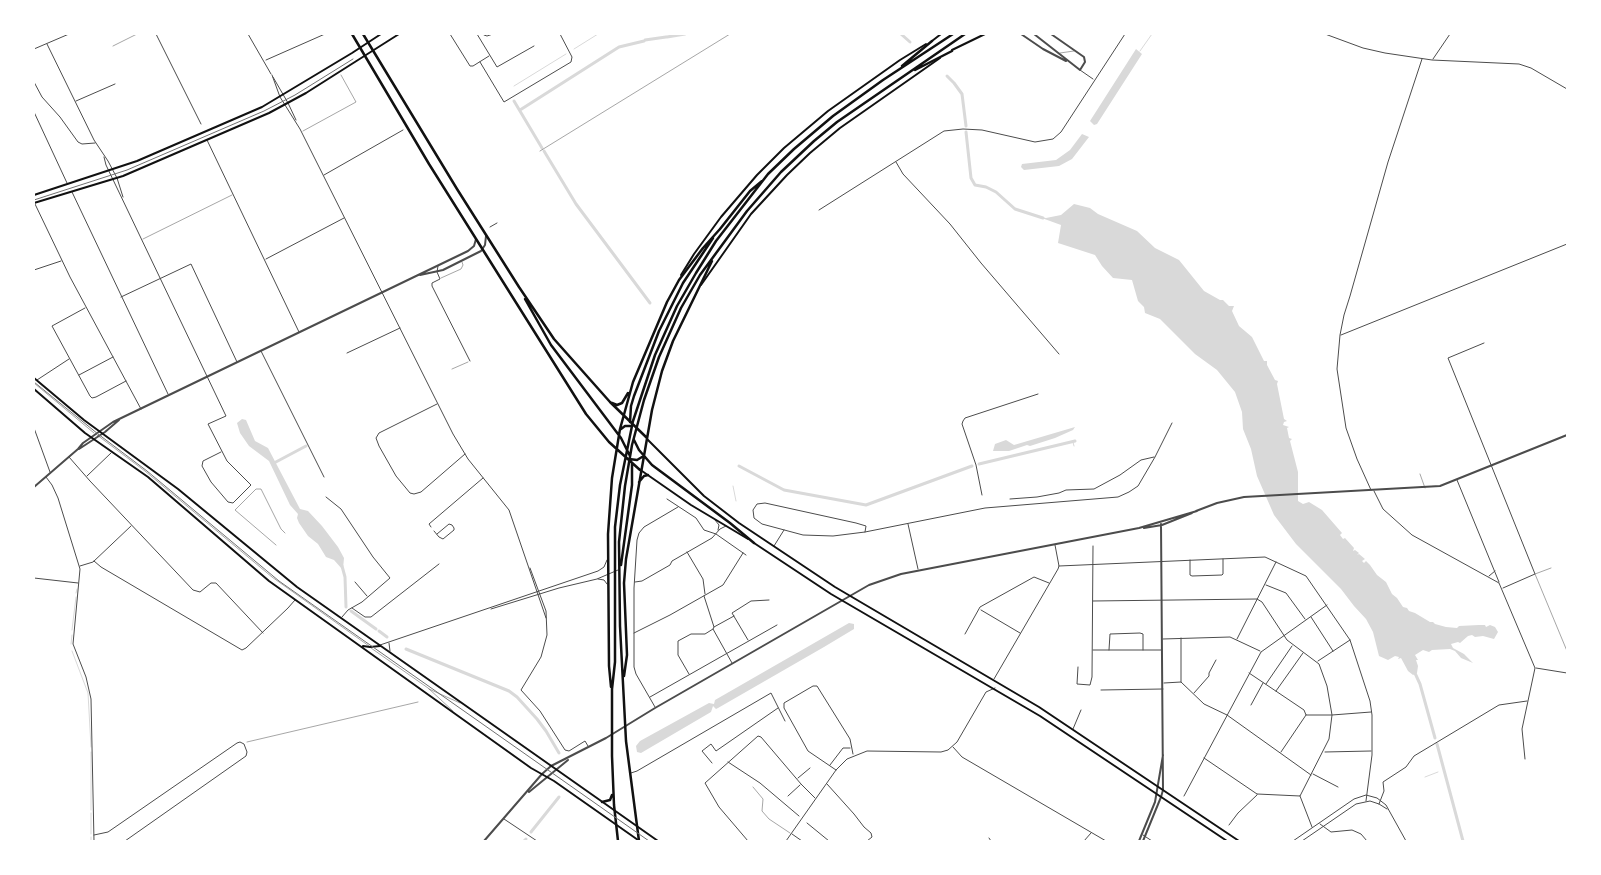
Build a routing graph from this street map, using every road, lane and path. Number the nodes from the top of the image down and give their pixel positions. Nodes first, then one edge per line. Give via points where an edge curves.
1 (69, 34) edge
2 (137, 34) edge
3 (156, 34) edge
4 (248, 34) edge
5 (325, 34) edge
6 (352, 34) edge
7 (363, 34) edge
8 (381, 34) edge
9 (399, 34) edge
10 (450, 34) edge
11 (477, 34) edge
12 (493, 34) edge
13 (560, 34) edge
14 (730, 34) edge
15 (940, 34) edge
16 (953, 34) edge
17 (965, 34) edge
18 (985, 34) edge
19 (1021, 34) edge
20 (1034, 34) edge
21 (1050, 34) edge
22 (1125, 34) edge
23 (1325, 34) edge
24 (1450, 34) edge
25 (484, 35) dead end
26 (932, 41) junction
27 (368, 42) junction
28 (47, 44) junction
29 (113, 46) dead end
30 (534, 46) dead end
31 (360, 48) junction
32 (34, 49) edge
33 (373, 50) junction
34 (952, 51) junction
35 (1076, 51) junction
36 (1056, 52) junction
37 (364, 56) junction
38 (490, 56) junction
39 (1422, 59) junction
40 (265, 60) junction
41 (1432, 60) junction
42 (480, 62) junction
43 (1070, 63) junction
44 (1080, 70) junction
45 (895, 72) junction
46 (272, 75) junction
47 (341, 75) dead end
48 (905, 75) junction
49 (1094, 80) junction
50 (34, 82) edge
51 (115, 84) dead end
52 (1567, 89) edge
53 (284, 95) junction
54 (280, 97) junction
55 (75, 102) junction
56 (288, 103) junction
57 (285, 105) junction
58 (34, 112) edge
59 (201, 124) dead end
60 (298, 125) junction
61 (407, 128) junction
62 (403, 130) joint
63 (302, 132) junction
64 (207, 140) junction
65 (95, 142) junction
66 (540, 151) dead end
67 (104, 157) junction
68 (896, 162) junction
69 (112, 170) junction
70 (109, 171) junction
71 (768, 174) junction
72 (323, 175) junction
73 (116, 178) junction
74 (113, 179) junction
75 (67, 184) junction
76 (72, 192) junction
77 (233, 194) junction
78 (34, 195) edge
79 (123, 198) junction
80 (34, 203) edge
81 (819, 210) dead end
82 (345, 218) junction
83 (497, 223) dead end
84 (490, 227) dead end
85 (720, 229) junction
86 (486, 234) junction
87 (476, 238) junction
88 (142, 240) junction
89 (1567, 244) edge
90 (483, 250) junction
91 (717, 251) junction
92 (455, 257) junction
93 (62, 261) junction
94 (265, 261) junction
95 (461, 261) junction
96 (440, 264) junction
97 (34, 270) edge
98 (437, 272) junction
99 (418, 276) junction
100 (160, 278) junction
101 (440, 279) junction
102 (679, 280) junction
103 (519, 287) junction
104 (382, 292) junction
105 (121, 297) junction
106 (693, 298) junction
107 (86, 308) junction
108 (400, 327) junction
109 (300, 332) junction
110 (1340, 335) junction
111 (1484, 343) dead end
112 (261, 351) junction
113 (347, 353) dead end
114 (1059, 354) dead end
115 (113, 357) junction
116 (70, 359) junction
117 (470, 361) joint
118 (237, 362) junction
119 (452, 369) dead end
120 (79, 375) junction
121 (207, 377) junction
122 (35, 379) edge
123 (126, 381) junction
124 (34, 383) edge
125 (34, 389) edge
126 (630, 389) junction
127 (1038, 394) dead end
128 (168, 396) junction
129 (438, 403) junction
130 (612, 403) junction
131 (141, 408) junction
132 (623, 415) junction
133 (119, 420) junction
134 (1172, 423) dead end
135 (34, 428) edge
136 (620, 429) junction
137 (637, 429) junction
138 (100, 430) junction
139 (95, 433) junction
140 (104, 433) junction
141 (90, 436) junction
142 (1567, 436) edge
143 (99, 437) junction
144 (647, 438) junction
145 (95, 439) junction
146 (78, 449) junction
147 (616, 449) junction
148 (113, 452) junction
149 (221, 452) junction
150 (464, 454) junction
151 (69, 457) junction
152 (643, 457) junction
153 (1155, 457) junction
154 (627, 459) junction
155 (1491, 466) junction
156 (640, 470) junction
157 (50, 473) junction
158 (1420, 474) dead end
159 (648, 475) junction
160 (86, 476) junction
161 (46, 477) junction
162 (324, 477) dead end
163 (483, 478) junction
164 (1458, 480) junction
165 (637, 486) junction
166 (34, 487) edge
167 (1425, 488) junction
168 (1373, 491) junction
169 (982, 495) dead end
170 (326, 497) dead end
171 (1010, 499) dead end
172 (667, 500) dead end
173 (678, 507) junction
174 (715, 519) junction
175 (908, 523) junction
176 (1161, 523) junction
177 (131, 525) junction
178 (727, 526) junction
179 (431, 527) dead end
180 (718, 530) junction
181 (784, 530) junction
182 (434, 531) dead end
183 (865, 532) junction
184 (285, 533) dead end
185 (437, 534) junction
186 (716, 534) junction
187 (754, 543) junction
188 (1054, 544) junction
189 (276, 545) dead end
190 (774, 546) junction
191 (1093, 546) dead end
192 (687, 552) junction
193 (743, 553) junction
194 (608, 554) junction
195 (746, 555) dead end
196 (1223, 558) junction
197 (626, 559) junction
198 (94, 560) junction
199 (1190, 560) junction
200 (1162, 561) junction
201 (1277, 562) junction
202 (439, 564) dead end
203 (1093, 564) junction
204 (79, 566) junction
205 (1059, 566) junction
206 (529, 567) junction
207 (1551, 568) dead end
208 (918, 570) junction
209 (1495, 571) junction
210 (1535, 574) junction
211 (608, 575) junction
212 (619, 576) junction
213 (1488, 577) junction
214 (34, 578) edge
215 (597, 579) junction
216 (354, 582) dead end
217 (635, 582) junction
218 (79, 583) junction
219 (1500, 583) junction
220 (1050, 584) junction
221 (1266, 585) junction
222 (608, 586) junction
223 (1502, 589) junction
224 (539, 590) junction
225 (535, 591) junction
226 (540, 594) junction
227 (537, 595) junction
228 (705, 595) junction
229 (850, 596) junction
230 (368, 597) junction
231 (1258, 599) junction
232 (295, 600) junction
233 (769, 600) dead end
234 (842, 600) junction
235 (1092, 601) junction
236 (1163, 601) junction
237 (1327, 605) junction
238 (351, 607) junction
239 (489, 609) junction
240 (980, 609) junction
241 (734, 615) junction
242 (1310, 617) junction
243 (341, 618) junction
244 (546, 618) junction
245 (1305, 620) junction
246 (777, 624) dead end
247 (714, 628) junction
248 (263, 633) junction
249 (634, 633) junction
250 (965, 634) dead end
251 (1021, 634) junction
252 (1284, 635) junction
253 (1181, 638) junction
254 (1163, 639) junction
255 (1237, 639) junction
256 (749, 640) junction
257 (1350, 640) junction
258 (390, 642) junction
259 (1293, 645) junction
260 (361, 646) junction
261 (380, 646) junction
262 (371, 647) junction
263 (1092, 650) junction
264 (1109, 650) junction
265 (1163, 650) junction
266 (1143, 651) junction
267 (1333, 651) junction
268 (1567, 651) edge
269 (1260, 652) junction
270 (1304, 652) junction
271 (727, 653) junction
272 (391, 654) junction
273 (1216, 660) dead end
274 (1317, 662) junction
275 (732, 663) junction
276 (1078, 667) dead end
277 (1535, 668) junction
278 (1249, 673) junction
279 (1567, 673) edge
280 (690, 675) junction
281 (623, 679) junction
282 (994, 679) junction
283 (982, 681) junction
284 (1163, 682) junction
285 (1181, 682) junction
286 (1263, 683) junction
287 (1266, 684) junction
288 (428, 688) junction
289 (995, 688) junction
290 (612, 689) junction
291 (1163, 689) junction
292 (1101, 690) dead end
293 (986, 692) junction
294 (1276, 692) junction
295 (1194, 694) junction
296 (649, 698) junction
297 (1527, 701) junction
298 (418, 702) dead end
299 (464, 705) junction
300 (1252, 706) dead end
301 (655, 708) junction
302 (778, 708) junction
303 (1081, 710) dead end
304 (1372, 712) junction
305 (457, 715) junction
306 (1227, 715) junction
307 (1306, 715) junction
308 (1332, 715) junction
309 (785, 721) dead end
310 (625, 727) junction
311 (1073, 729) junction
312 (612, 734) junction
313 (247, 742) dead end
314 (589, 747) junction
315 (953, 747) junction
316 (852, 749) junction
317 (1372, 751) junction
318 (1324, 752) junction
319 (1281, 753) junction
320 (853, 755) junction
321 (1163, 755) junction
322 (569, 758) junction
323 (1204, 758) junction
324 (1525, 759) dead end
325 (728, 762) junction
326 (712, 763) dead end
327 (551, 766) junction
328 (830, 766) junction
329 (810, 768) dead end
330 (556, 769) junction
331 (836, 770) junction
332 (629, 771) junction
333 (542, 774) junction
334 (1312, 774) junction
335 (546, 777) junction
336 (797, 779) junction
337 (801, 784) junction
338 (827, 784) junction
339 (753, 787) dead end
340 (1158, 787) junction
341 (1338, 787) dead end
342 (1163, 790) junction
343 (613, 791) junction
344 (527, 793) junction
345 (1157, 794) junction
346 (1257, 794) junction
347 (1366, 795) junction
348 (788, 796) dead end
349 (1184, 796) dead end
350 (1300, 796) junction
351 (1162, 797) junction
352 (816, 799) junction
353 (1380, 800) junction
354 (1366, 801) junction
355 (602, 802) junction
356 (1379, 804) junction
357 (1389, 810) junction
358 (614, 811) junction
359 (798, 816) dead end
360 (504, 819) junction
361 (807, 823) dead end
362 (1319, 823) junction
363 (616, 825) junction
364 (1230, 825) dead end
365 (636, 826) junction
366 (1313, 827) junction
367 (1323, 827) junction
368 (1091, 832) junction
369 (791, 834) junction
370 (1142, 834) junction
371 (94, 835) junction
372 (989, 838) dead end
373 (1145, 838) junction
374 (94, 841) edge
375 (125, 841) edge
376 (484, 841) edge
377 (537, 841) edge
378 (618, 841) edge
379 (639, 841) edge
380 (658, 841) edge
381 (748, 841) edge
382 (786, 841) edge
383 (802, 841) edge
384 (829, 841) edge
385 (867, 841) edge
386 (991, 841) edge
387 (1084, 841) edge
388 (1106, 841) edge
389 (1139, 841) edge
390 (1143, 841) edge
391 (1152, 841) edge
392 (1227, 841) edge
393 (1239, 841) edge
394 (1293, 841) edge
395 (1302, 841) edge
396 (1367, 841) edge
397 (1406, 841) edge

1 - 28 street
2 - 29 lane
3 - 59 street
4 - 40 street
5 - 40 street
6 - 31 main road
7 - 27 main road
8 - 27 main road
9 - 33 main road
10 - 42 street via 469,65
11 - 38 street
12 - 25 street
13 - 42 street via 572,57 571,62 504,102
14 - 66 lane
15 - 26 main road
16 - 45 main road
17 - 48 main road
18 - 34 main road
19 - 43 street
20 - 36 street
21 - 35 street
22 - 49 street
23 - 39 street via 1375,51
24 - 41 street
26 - 45 main road
26 - 102 main road via 828,111 784,148 721,217
27 - 31 main road
27 - 33 main road
28 - 32 street
28 - 55 street
30 - 38 street via 499,67
31 - 37 main road
31 - 53 main road
33 - 37 main road
33 - 86 main road
34 - 48 main road
34 - 106 main road via 859,114 810,153 751,214
35 - 36 lane
35 - 44 street via 1085,60
36 - 43 street
37 - 56 main road
37 - 61 main road
38 - 42 street
39 - 41 street
39 - 110 street via 1388,162
40 - 46 street
41 - 52 street via 1519,64 1536,70
43 - 44 street
44 - 49 street
45 - 71 main road via 833,116
46 - 53 street
46 - 54 street
47 - 63 lane via 356,102
48 - 91 main road via 844,118 800,155 760,196
49 - 68 street via 1061,132 1053,139 1035,142 982,130 951,130 940,133
50 - 65 street via 42,98 78,142
51 - 55 street
53 - 54 main road
53 - 56 street
54 - 57 street
54 - 69 main road
55 - 65 street
56 - 57 main road
56 - 60 street
57 - 60 street
57 - 64 main road
58 - 75 street
60 - 63 street
61 - 62 lane
61 - 87 main road
62 - 72 street
63 - 72 street
64 - 73 main road
64 - 77 street
65 - 67 street
67 - 69 street
67 - 70 street
68 - 81 street
68 - 114 street
69 - 70 main road
69 - 73 street
70 - 74 street
70 - 75 main road
71 - 85 main road
71 - 290 main road via 716,241 689,285 655,355 640,398 620,485 615,527
72 - 82 street
73 - 74 main road
73 - 79 street
74 - 76 main road
74 - 79 street
75 - 78 main road
76 - 80 main road
76 - 105 street
77 - 88 lane
77 - 94 street
79 - 88 street
80 - 93 street
82 - 94 street
82 - 104 street
83 - 84 street
85 - 102 main road
85 - 187 main road via 683,283 659,331 631,406 630,424 634,441 645,458
86 - 90 street
86 - 103 main road
87 - 90 main road
87 - 92 street via 473,248
88 - 100 street
89 - 110 street
90 - 95 street
90 - 147 main road via 586,414
91 - 106 main road
91 - 212 main road via 681,308 644,400 625,486
92 - 95 street
92 - 96 street
93 - 97 street
93 - 107 street
94 - 109 street
95 - 98 street
95 - 101 lane via 460,269
96 - 98 street
96 - 99 street
98 - 99 street
98 - 101 street
99 - 104 street
100 - 105 street
100 - 118 street via 191,264
100 - 121 street
101 - 117 street via 432,286
102 - 126 main road
103 - 130 main road via 564,352
103 - 212 main road via 542,330 621,438 631,458 632,484
104 - 108 street
104 - 109 street
105 - 128 street
106 - 144 main road via 664,365
107 - 115 street
107 - 116 street via 52,326
108 - 113 street
108 - 129 street
109 - 112 street
110 - 168 street via 1338,369 1346,428
111 - 155 street via 1448,358
112 - 118 street
112 - 162 street
115 - 120 street
115 - 123 street
116 - 120 street
116 - 122 street
117 - 119 lane
118 - 121 street
120 - 123 street via 92,398
121 - 128 street
121 - 149 street via 226,416 208,424
122 - 138 main road
123 - 131 street
124 - 139 lane
125 - 141 main road
126 - 130 main road via 622,403
126 - 132 main road
127 - 169 street via 962,421
128 - 131 street
129 - 150 street
129 - 150 street via 377,435 376,441 396,476 410,493 415,494
130 - 132 main road
131 - 133 street
132 - 136 main road
132 - 137 main road
133 - 138 street
133 - 140 street
134 - 153 street
135 - 157 street
136 - 137 main road via 629,426
136 - 147 main road
137 - 144 main road
138 - 139 street
138 - 140 main road
139 - 141 street
139 - 143 lane
140 - 143 street
140 - 243 main road via 178,489 287,580
141 - 145 main road
141 - 146 street
142 - 155 street
143 - 145 street
143 - 262 lane via 147,472 269,575
144 - 152 main road
144 - 190 main road via 714,504
145 - 146 street
145 - 148 main road
146 - 151 street
147 - 154 main road
147 - 194 main road
148 - 160 street
148 - 232 main road
149 - 149 street via 251,485 233,503 228,502 211,482 202,466 203,461
150 - 163 street
151 - 157 street
151 - 160 street
152 - 154 main road
152 - 156 main road
153 - 171 street via 1144,459 1094,489
153 - 175 street via 1138,486 1118,497 984,508
154 - 156 main road
155 - 164 street
155 - 210 street
156 - 159 main road
156 - 165 main road
157 - 161 street
158 - 167 lane
159 - 165 main road
159 - 174 main road
160 - 177 street
161 - 166 street
161 - 204 street via 59,500
163 - 179 street via 429,524
163 - 206 street via 508,508
164 - 167 street
164 - 209 street
165 - 197 main road
167 - 168 street
168 - 176 street via 1231,499
168 - 213 street via 1381,506 1406,530
170 - 230 street via 341,509 390,578
172 - 173 street
173 - 186 street via 697,519 704,530
173 - 217 street via 644,527 638,536
174 - 178 main road
174 - 180 street
175 - 183 street
175 - 208 street
176 - 188 street
176 - 200 street
177 - 198 street
177 - 248 street via 192,590 200,592 210,584 216,584
178 - 180 street
178 - 187 main road
180 - 186 street
181 - 183 street via 818,537
181 - 183 street via 753,517 757,504 763,502 856,523 866,526
181 - 190 street
182 - 185 street
184 - 189 lane via 261,489 256,489 235,510
185 - 185 street via 444,538 454,528 449,524
186 - 192 street
186 - 193 street
187 - 234 main road
188 - 205 street
188 - 208 street
190 - 229 main road
191 - 203 street
192 - 217 street via 642,582
192 - 228 street via 703,580
193 - 195 street
193 - 228 street via 725,584
194 - 211 main road
194 - 224 street via 602,569
196 - 199 street
196 - 199 street via 1221,575 1191,576
196 - 201 street via 1264,556
197 - 211 street via 620,568
197 - 281 main road via 627,655
198 - 204 street
198 - 248 street via 240,649 246,648
199 - 200 street
200 - 203 street
200 - 236 street
201 - 221 street
201 - 237 street via 1306,576
202 - 238 street via 372,617 365,617
203 - 205 street
203 - 235 street
204 - 218 street
205 - 220 street
206 - 224 street
206 - 225 street
207 - 210 lane
208 - 229 street via 886,578
209 - 213 street
209 - 219 street
210 - 223 street
210 - 268 lane
211 - 215 street
211 - 222 main road
212 - 281 main road
213 - 219 street
214 - 218 street
215 - 222 street via 604,580
215 - 226 street
216 - 230 street
217 - 249 street
218 - 371 street via 73,644 91,699
219 - 223 street
220 - 240 street via 1034,577
220 - 251 street
221 - 231 street
221 - 245 street via 1286,593
222 - 290 main road
223 - 277 street
224 - 225 street
224 - 226 street
225 - 227 street
225 - 239 street
226 - 227 street
226 - 244 street
227 - 239 street
227 - 244 street
228 - 247 street
228 - 249 street
229 - 234 street
229 - 282 main road
230 - 238 street
231 - 236 street
231 - 252 street
231 - 255 street
232 - 248 street
232 - 260 main road
233 - 241 street via 751,601 732,613
234 - 275 street
234 - 283 main road
235 - 236 street
235 - 263 street
236 - 254 street
237 - 242 street
237 - 257 street
238 - 243 street
239 - 258 street
240 - 250 street
240 - 251 street
241 - 247 street
241 - 256 street
242 - 245 street
242 - 267 street
243 - 261 main road
244 - 314 street via 544,649 520,690 540,711 566,751 585,741
245 - 252 street
246 - 256 street
247 - 271 street
247 - 280 street via 705,634 691,634 678,641 678,655
249 - 296 street via 634,667
251 - 282 street
252 - 259 street
252 - 269 street
253 - 254 street
253 - 255 street
253 - 285 street
254 - 265 street
255 - 269 street
256 - 271 street
257 - 267 street
257 - 304 street
258 - 261 street
258 - 272 street
259 - 270 street
259 - 287 street
260 - 262 main road
260 - 305 main road
261 - 262 main road
261 - 272 main road
262 - 288 lane
263 - 264 street
263 - 276 street via 1090,685 1077,684
264 - 266 street
264 - 266 street via 1110,634 1140,633 1143,634
265 - 266 street
265 - 284 street
267 - 274 street
269 - 278 street
270 - 274 street
270 - 294 street
271 - 275 street
271 - 280 street
272 - 299 main road
273 - 295 street via 1209,676
274 - 308 street via 1327,686
275 - 301 street
277 - 279 street
277 - 297 street
278 - 286 street
278 - 306 street
280 - 296 street
281 - 310 main road
282 - 311 main road
283 - 289 main road
283 - 293 street
284 - 285 street
284 - 291 street
285 - 295 street
286 - 287 street
286 - 300 street
287 - 294 street
288 - 299 lane
288 - 305 lane
289 - 293 street
289 - 345 main road
290 - 312 main road
291 - 292 street
291 - 321 street
293 - 315 street
294 - 307 street via 1304,710
295 - 306 street via 1204,704
296 - 301 street
297 - 324 street via 1522,729
297 - 353 street via 1499,705 1414,756 1406,767 1383,782
298 - 313 lane
299 - 327 main road
301 - 310 street
302 - 309 street
302 - 326 street via 716,751 711,744 702,751
302 - 332 street via 771,693 637,771
303 - 311 street
304 - 308 street
304 - 317 street
305 - 333 main road
306 - 319 street
306 - 323 street
307 - 308 street
307 - 319 street
308 - 318 street
310 - 312 street
310 - 332 main road
311 - 340 main road
312 - 314 street
312 - 343 main road
314 - 322 street
315 - 320 street via 941,752 866,751
315 - 368 street via 962,757
316 - 320 street
316 - 328 street via 844,748
316 - 328 street via 850,738 817,686 785,702 784,708 808,751
317 - 318 street
317 - 347 street
318 - 334 street
319 - 334 street
320 - 331 street
321 - 340 street
321 - 342 street
322 - 327 street
322 - 330 street
323 - 346 street
323 - 349 street
325 - 336 street via 760,736
325 - 359 street via 760,783
325 - 381 street via 705,785
327 - 330 main road
327 - 333 street
328 - 331 street
329 - 336 street
330 - 335 street
330 - 355 main road
331 - 338 street
332 - 365 main road
333 - 335 main road
333 - 344 street
334 - 341 street
334 - 350 street
335 - 344 street
335 - 363 main road
336 - 337 street
337 - 348 street
337 - 352 street
338 - 352 street
338 - 385 street via 872,833
339 - 369 lane via 763,799 762,811
340 - 342 main road
340 - 345 street
342 - 351 street
342 - 393 main road
343 - 355 main road via 610,800
343 - 358 main road
344 - 360 street
345 - 351 main road
345 - 370 street
346 - 350 street
346 - 364 street
347 - 353 street
347 - 354 street
347 - 362 street via 1354,799
350 - 366 street
351 - 373 street
351 - 392 main road
352 - 369 street
353 - 356 street
353 - 357 street
354 - 356 street
354 - 367 street via 1356,804
355 - 358 main road
356 - 357 street
357 - 397 street
358 - 363 main road
358 - 365 main road
360 - 376 street
360 - 377 street
361 - 384 street
362 - 366 street
362 - 367 street
363 - 378 main road
363 - 379 main road
365 - 379 main road
365 - 380 main road
366 - 394 street
367 - 395 street
367 - 396 street via 1331,832 1352,830
368 - 387 street
368 - 388 street
369 - 382 street
369 - 383 street
370 - 373 street
370 - 389 street
371 - 374 street
371 - 375 street via 108,832 237,743 243,743 248,753 246,756
372 - 386 street
373 - 390 street
373 - 391 street

